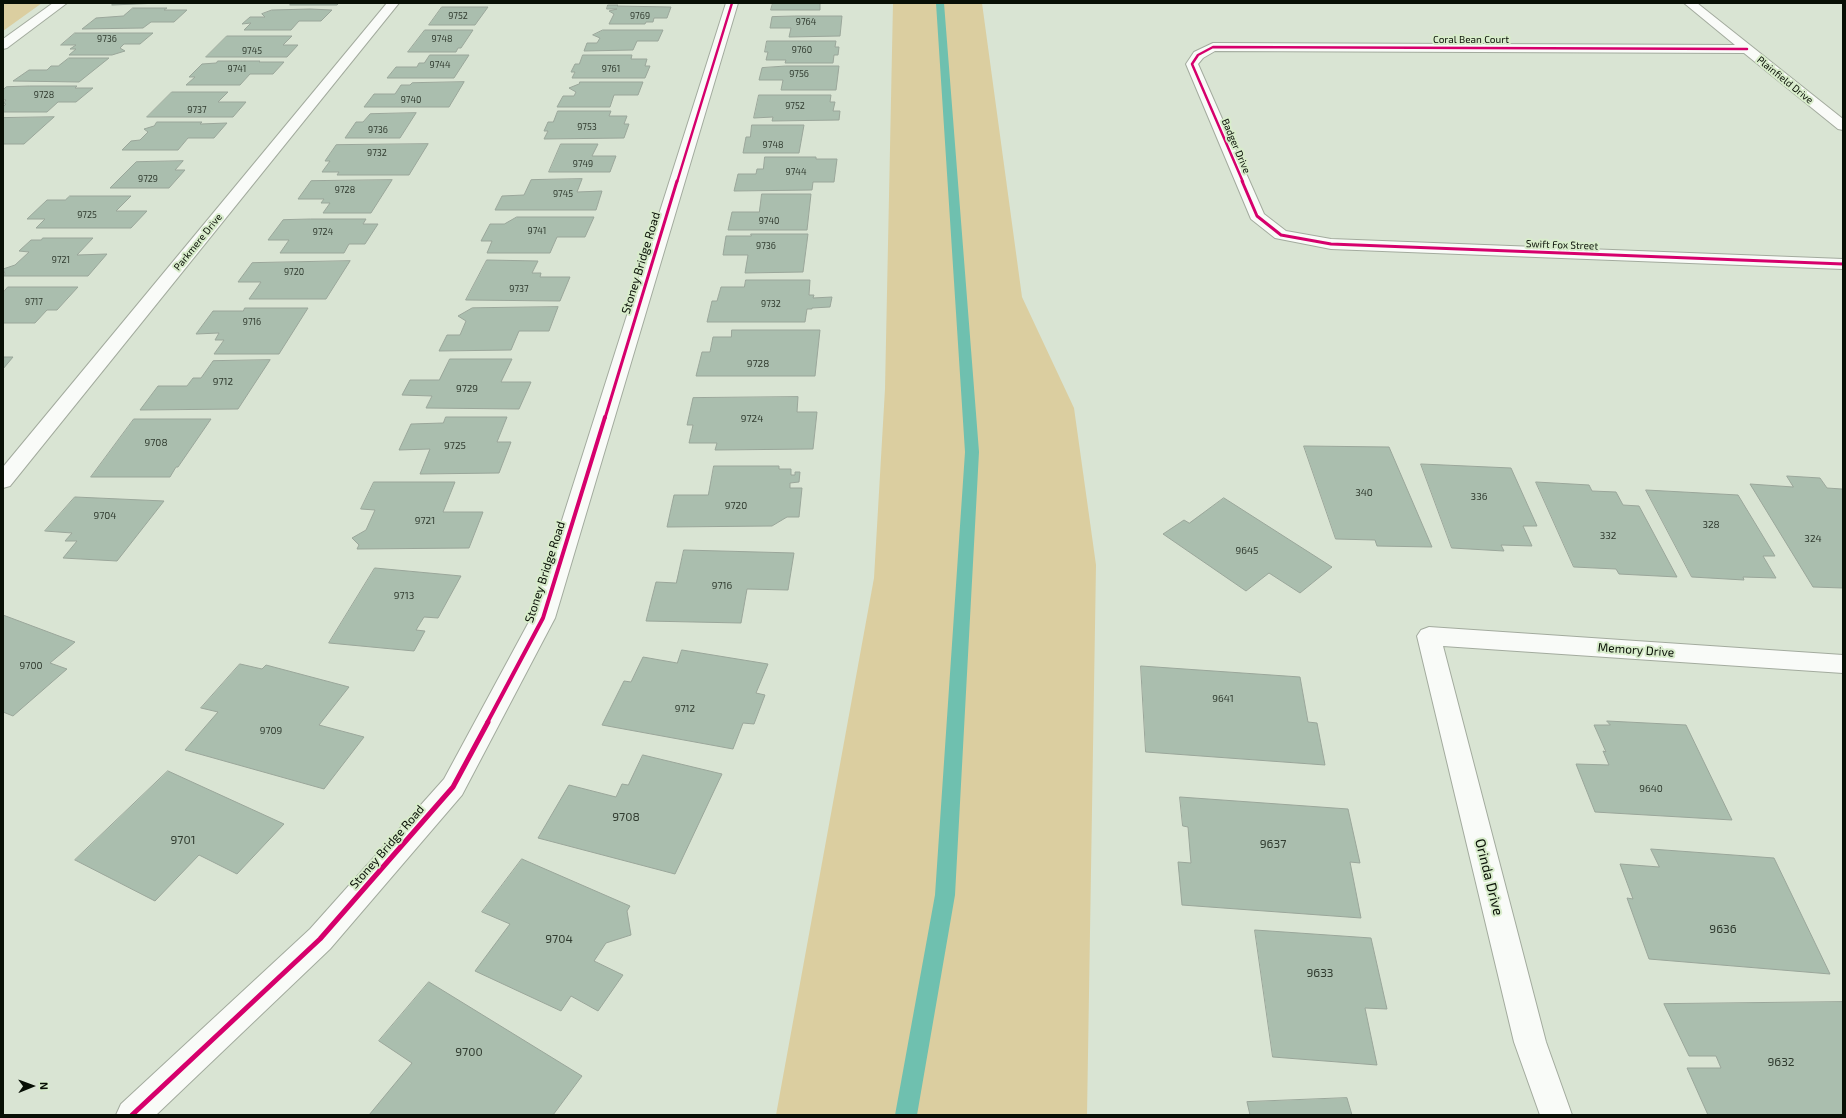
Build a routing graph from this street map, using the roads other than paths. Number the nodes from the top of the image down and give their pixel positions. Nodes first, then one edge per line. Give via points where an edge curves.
1 (61, 3) edge
2 (393, 3) edge
3 (732, 3) edge
4 (1690, 3) edge
5 (3, 45) edge
6 (1747, 49) junction
7 (1198, 55) joint
8 (1843, 126) edge
9 (1281, 235) joint
10 (1843, 264) edge
11 (3, 481) edge
12 (1429, 636) joint
13 (1843, 664) edge
14 (132, 1115) edge
15 (1556, 1115) edge

1 - 5 street
2 - 11 street, Parkmere Drive
3 - 14 street, Stoney Bridge Road via 543,618 453,787 320,939
4 - 6 street, Plainfield Drive
6 - 7 street, Coral Bean Court via 1212,47
6 - 8 street, Plainfield Drive
7 - 9 street, Badger Drive via 1192,64 1257,216
9 - 10 street, Swift Fox Street via 1331,244
12 - 13 street, Memory Drive
12 - 15 street, Orinda Drive via 1530,1042

